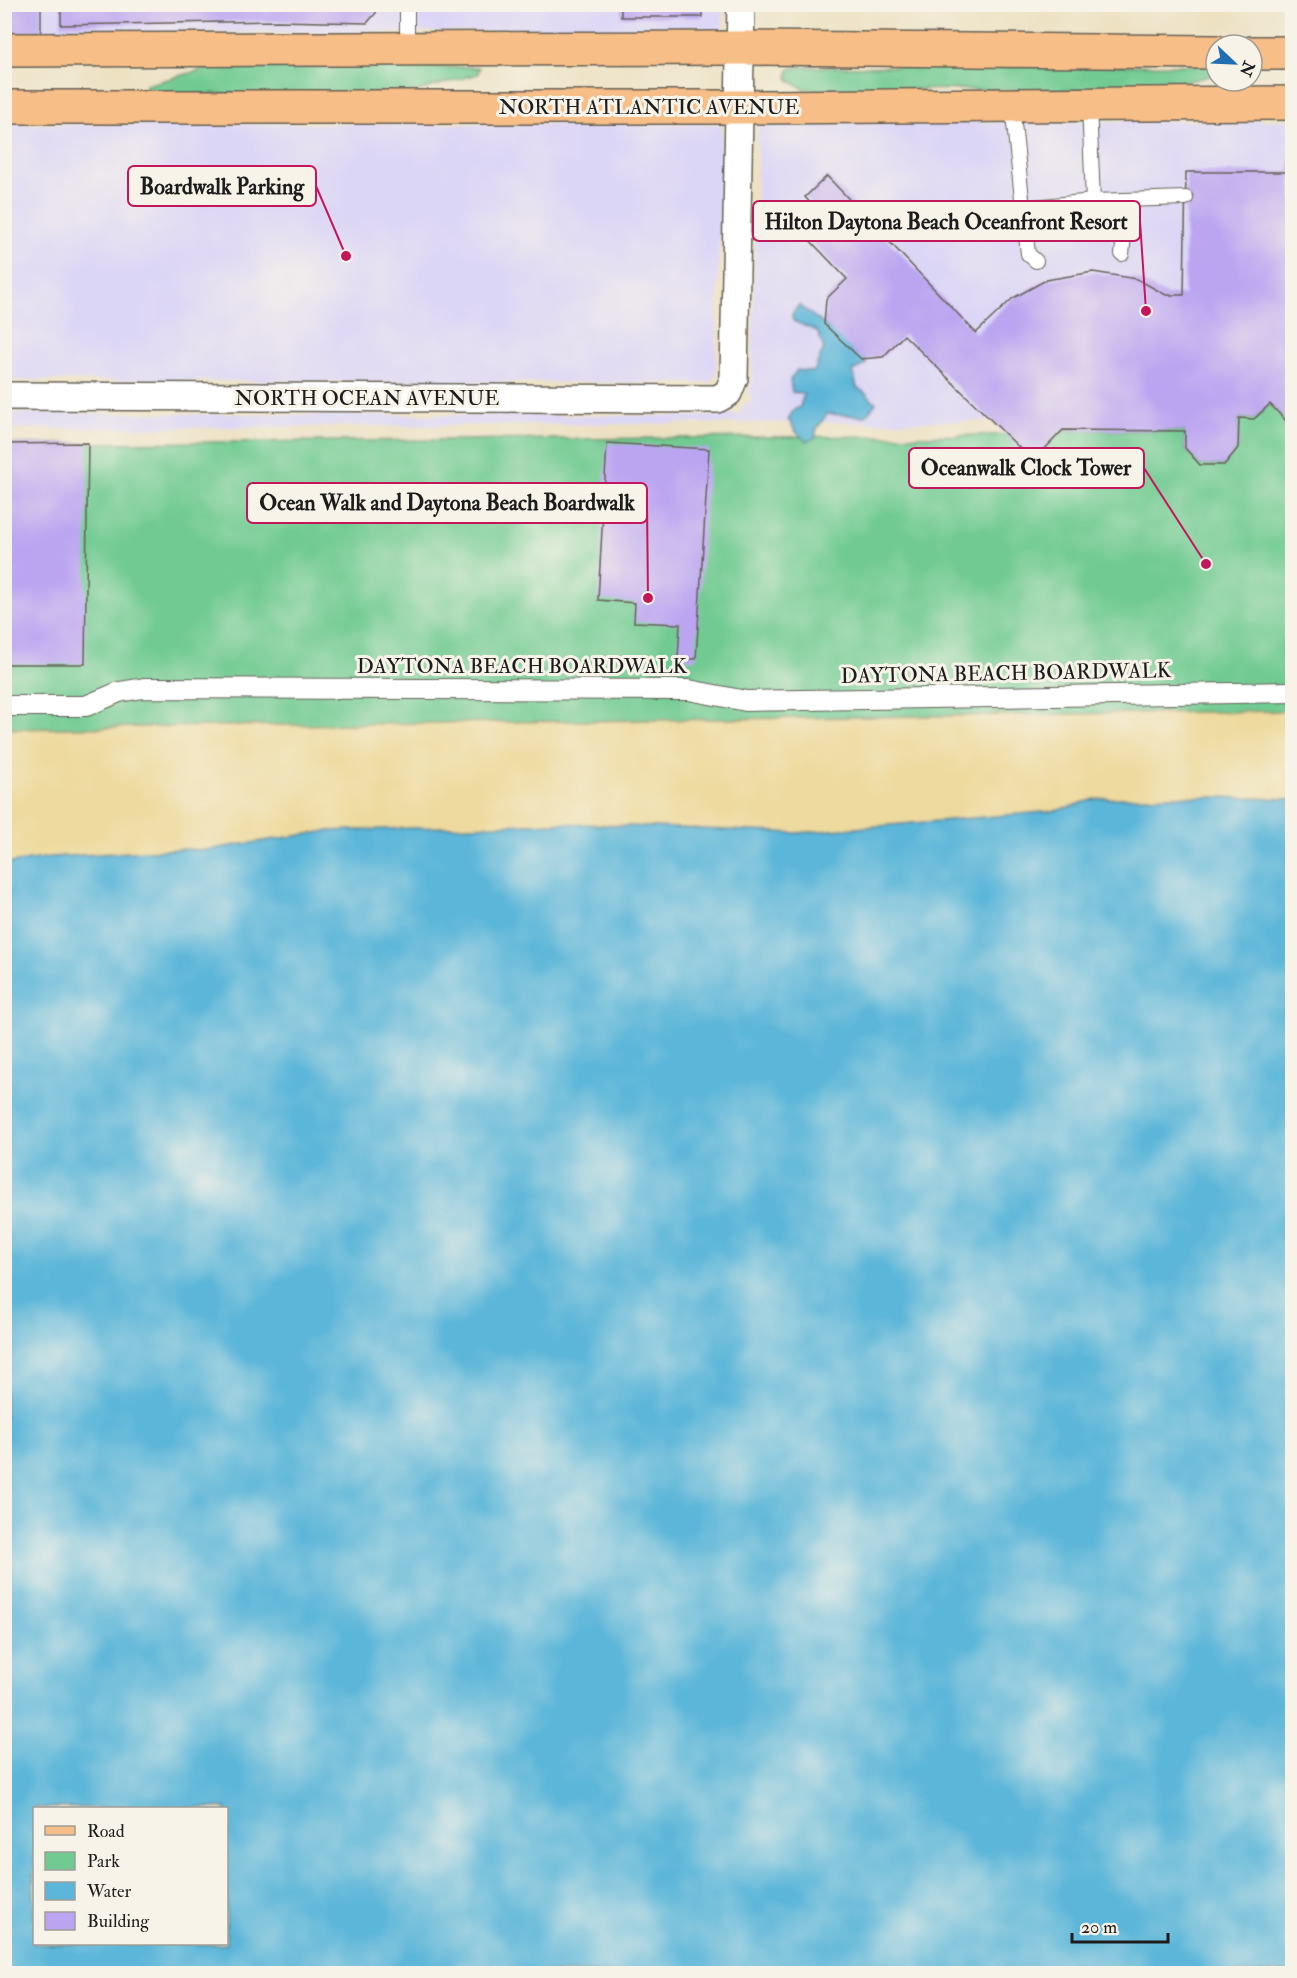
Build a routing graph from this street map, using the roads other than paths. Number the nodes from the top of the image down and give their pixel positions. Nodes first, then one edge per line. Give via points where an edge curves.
1 (407, 4) edge
2 (741, 4) edge
3 (742, 48) junction
4 (407, 49) junction
5 (4, 50) edge
6 (1204, 52) edge
7 (1264, 52) edge
8 (1293, 53) edge
9 (1293, 103) edge
10 (1089, 104) junction
11 (1012, 105) junction
12 (4, 107) edge
13 (740, 107) junction
14 (1186, 198) dead end
15 (1093, 201) junction
16 (1128, 201) junction
17 (1023, 208) junction
18 (1122, 254) dead end
19 (1036, 261) dead end
20 (4, 396) edge
21 (1293, 692) edge
22 (4, 706) edge

1 - 4 lane
2 - 3 street
3 - 4 main road
3 - 6 main road
3 - 13 street
4 - 5 main road
7 - 8 main road
9 - 10 main road, NORTH ATLANTIC AVENUE
10 - 11 main road, NORTH ATLANTIC AVENUE
10 - 15 lane
11 - 13 main road, NORTH ATLANTIC AVENUE
11 - 17 lane
12 - 13 main road, NORTH ATLANTIC AVENUE
13 - 20 street, NORTH OCEAN AVENUE via 734,378 728,393 717,399
14 - 16 lane
15 - 16 lane
15 - 17 lane
16 - 18 lane
17 - 19 lane via 1028,254
21 - 22 street, DAYTONA BEACH BOARDWALK via 746,701 689,690 144,687 119,692 86,706

